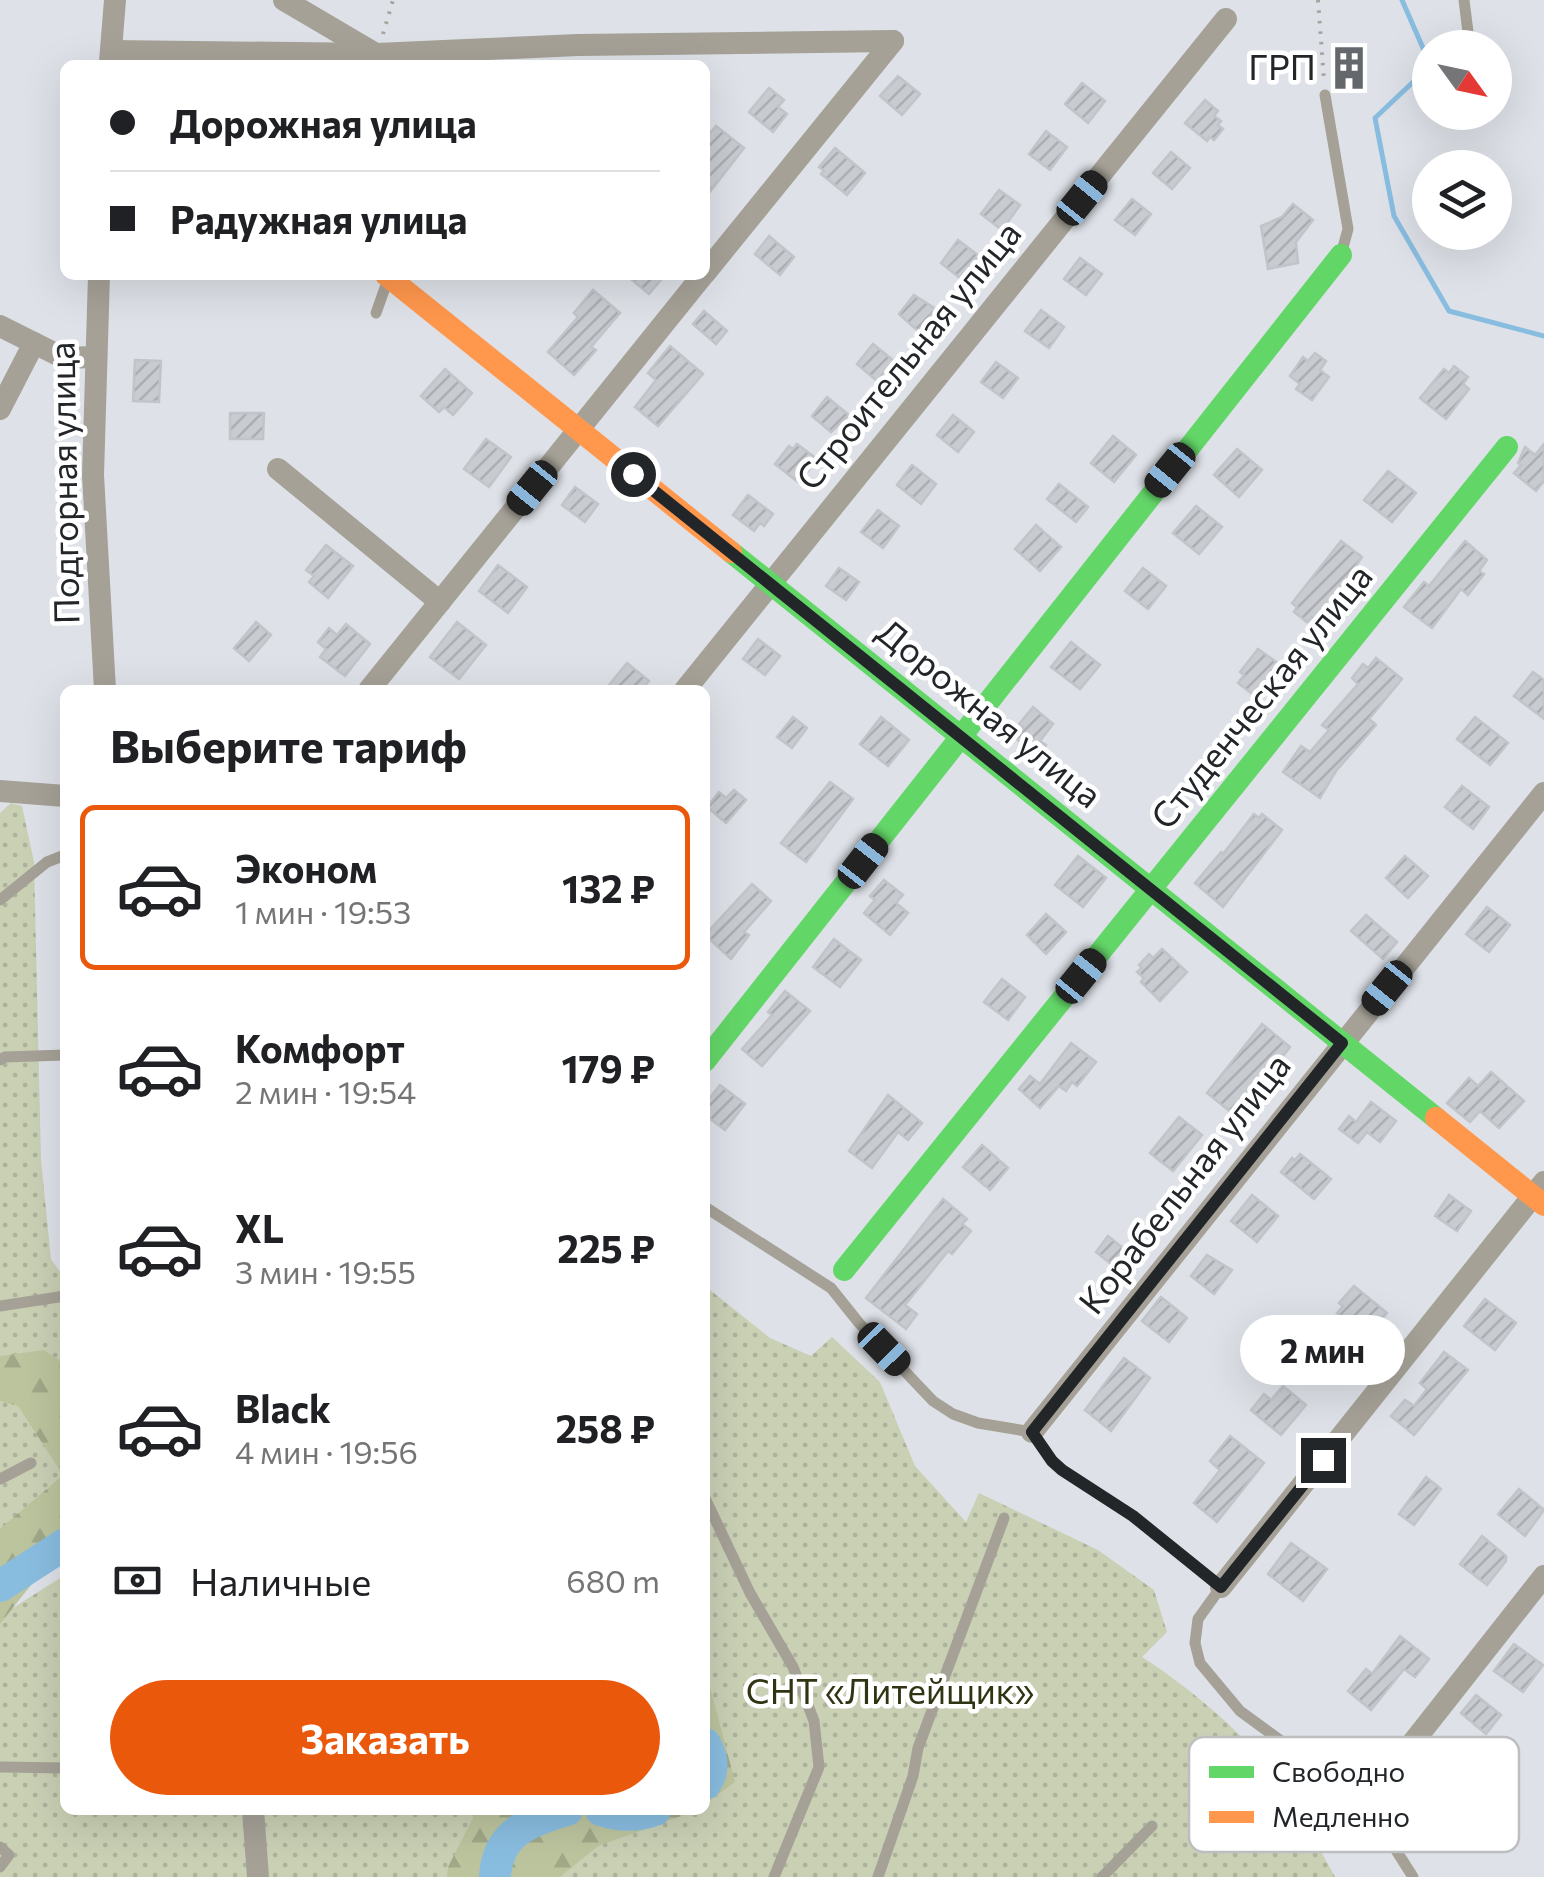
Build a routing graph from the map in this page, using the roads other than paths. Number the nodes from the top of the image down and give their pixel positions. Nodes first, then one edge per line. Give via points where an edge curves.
1 (115, 0) edge
2 (284, 0) edge
3 (1464, 0) edge
4 (1226, 20) dead end
5 (1468, 30) edge
6 (578, 44) junction
7 (110, 58) edge
8 (376, 60) edge
9 (566, 60) edge
10 (1325, 95) road end
11 (1341, 256) joint
12 (710, 267) edge
13 (99, 280) edge
14 (388, 280) edge
15 (394, 280) edge
16 (699, 280) edge
17 (376, 313) dead end
18 (0, 326) edge
19 (34, 343) junction
20 (95, 357) junction
21 (0, 408) edge
22 (578, 430) junction
23 (1508, 447) dead end
24 (278, 470) dead end
25 (770, 583) junction
26 (440, 602) junction
27 (105, 685) edge
28 (372, 685) edge
29 (688, 685) edge
30 (960, 736) junction
31 (0, 791) edge
32 (1544, 793) edge
33 (60, 796) edge
34 (60, 858) edge
35 (1152, 888) junction
36 (0, 900) edge
37 (1342, 1043) junction
38 (60, 1055) edge
39 (710, 1056) edge
40 (0, 1060) edge
41 (1540, 1194) edge
42 (710, 1210) edge
43 (844, 1270) dead end
44 (60, 1297) edge
45 (0, 1306) edge
46 (1032, 1432) junction
47 (31, 1463) dead end
48 (0, 1479) edge
49 (710, 1509) edge
50 (1004, 1518) dead end
51 (1544, 1576) edge
52 (1221, 1587) junction
53 (1275, 1737) edge
54 (1417, 1737) edge
55 (0, 1767) edge
56 (60, 1768) edge
57 (253, 1815) edge
58 (1152, 1826) dead end
59 (0, 1847) edge
60 (1397, 1852) edge
61 (0, 1867) edge
62 (258, 1877) edge
63 (774, 1877) edge
64 (878, 1877) edge
65 (1102, 1877) edge
66 (1413, 1877) edge

1 - 7 street
2 - 8 street
3 - 5 lane
4 - 25 street, Строительная улица
6 - 8 street
6 - 9 street
6 - 12 street via 892,41
7 - 8 street
10 - 11 lane via 1348,229
11 - 30 street
13 - 20 street, Подгорная улица
14 - 17 lane
15 - 22 street, Дорожная улица
16 - 22 street
18 - 19 street
19 - 20 street via 64,358
19 - 21 street
20 - 27 street, Подгорная улица via 92,475
22 - 25 street, Дорожная улица
22 - 26 street
23 - 35 street, Студенческая улица
24 - 26 street
25 - 29 street, Строительная улица
25 - 30 street, Дорожная улица
26 - 28 street
30 - 35 street, Дорожная улица
30 - 39 street
31 - 33 street
32 - 37 street, Корабельная улица
34 - 36 lane
35 - 37 street, Дорожная улица
35 - 43 street, Студенческая улица
37 - 41 street, Дорожная улица
37 - 46 street, Корабельная улица
38 - 40 lane
41 - 52 street
42 - 46 lane via 831,1288 953,1414
44 - 45 lane
46 - 52 lane via 1062,1470 1133,1516
47 - 48 lane
49 - 63 lane via 814,1721 818,1768
50 - 64 lane
51 - 54 street
52 - 53 lane via 1198,1619 1200,1664 1240,1712
55 - 56 lane
57 - 62 street
58 - 65 lane
59 - 61 lane via 9,1855
60 - 66 lane

